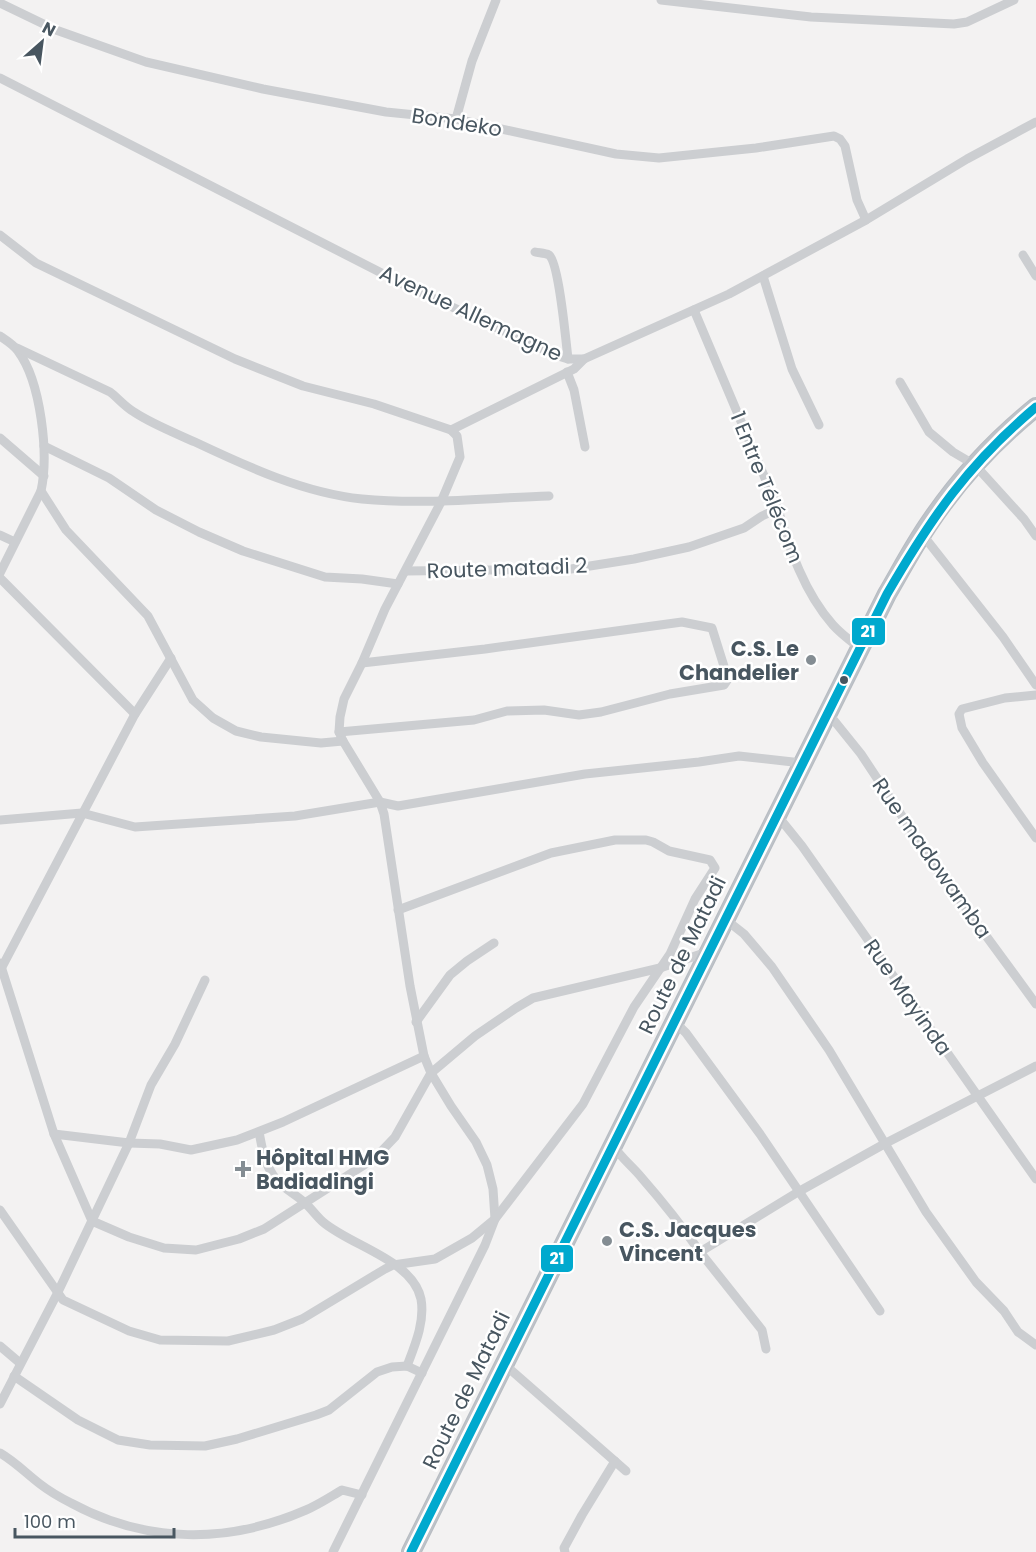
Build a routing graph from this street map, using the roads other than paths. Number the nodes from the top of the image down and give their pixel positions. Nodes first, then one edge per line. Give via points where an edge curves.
1 (496, 0) edge
2 (661, 0) edge
3 (1014, 0) edge
4 (0, 3) edge
5 (0, 78) edge
6 (456, 118) junction
7 (1036, 122) edge
8 (866, 220) junction
9 (0, 235) edge
10 (535, 252) dead end
11 (1023, 255) dead end
12 (763, 276) junction
13 (1036, 276) edge
14 (694, 310) junction
15 (0, 336) edge
16 (16, 348) junction
17 (568, 359) junction
18 (584, 359) junction
19 (567, 372) junction
20 (900, 382) dead end
21 (1036, 407) edge
22 (819, 425) dead end
23 (451, 430) junction
24 (0, 438) edge
25 (44, 446) junction
26 (585, 447) dead end
27 (975, 465) junction
28 (44, 476) junction
29 (41, 491) junction
30 (549, 496) dead end
31 (441, 502) junction
32 (778, 509) junction
33 (922, 534) junction
34 (0, 535) edge
35 (1036, 536) edge
36 (15, 542) junction
37 (406, 571) junction
38 (0, 573) edge
39 (0, 578) edge
40 (398, 584) junction
41 (861, 650) junction
42 (171, 658) junction
43 (362, 663) junction
44 (1036, 685) edge
45 (1036, 695) edge
46 (828, 713) junction
47 (135, 714) junction
48 (341, 736) junction
49 (802, 763) junction
50 (380, 802) junction
51 (82, 813) junction
52 (777, 815) junction
53 (0, 820) edge
54 (1036, 838) edge
55 (398, 910) junction
56 (725, 919) junction
57 (494, 943) dead end
58 (709, 951) junction
59 (1, 965) edge
60 (660, 968) junction
61 (205, 980) dead end
62 (1036, 1004) edge
63 (674, 1021) junction
64 (416, 1022) junction
65 (424, 1056) junction
66 (1036, 1066) edge
67 (431, 1072) junction
68 (978, 1095) junction
69 (259, 1132) junction
70 (54, 1134) junction
71 (129, 1143) junction
72 (886, 1143) junction
73 (613, 1145) junction
74 (1036, 1179) edge
75 (798, 1192) junction
76 (304, 1202) junction
77 (0, 1210) edge
78 (495, 1220) junction
79 (92, 1221) junction
80 (700, 1252) junction
81 (393, 1265) junction
82 (57, 1294) junction
83 (880, 1311) dead end
84 (1036, 1345) edge
85 (0, 1346) edge
86 (766, 1349) dead end
87 (20, 1363) junction
88 (504, 1364) junction
89 (407, 1366) junction
90 (422, 1372) junction
91 (14, 1376) junction
92 (0, 1404) edge
93 (0, 1453) edge
94 (615, 1461) junction
95 (626, 1471) dead end
96 (362, 1495) junction
97 (333, 1552) edge
98 (411, 1552) edge
99 (565, 1552) edge

1 - 6 street
2 - 3 street via 811,17 954,24
4 - 6 street, Bondeko via 56,30 146,62 386,112
5 - 17 street, Avenue Allemagne via 405,285
6 - 8 street, Bondeko via 606,152 659,158 834,136 845,146 857,200
7 - 8 street, Avenue Allemagne
8 - 12 street, Avenue Allemagne
9 - 23 street via 36,263 235,358 303,386
10 - 17 street via 552,260
11 - 13 street
12 - 14 street, Avenue Allemagne
12 - 22 street via 792,369
14 - 18 street, Avenue Allemagne
14 - 32 street, 1 Entre Télécom
15 - 16 street
16 - 25 street via 35,388
16 - 31 street via 110,392 146,418 268,474 336,495
17 - 18 street, Avenue Allemagne
18 - 19 street
19 - 23 street
19 - 26 street
20 - 27 street via 929,432
21 - 27 highway, Route de Matadi
23 - 31 street via 457,436 460,457
24 - 28 street
25 - 28 street
25 - 40 street via 109,478 156,510 243,551 325,577
27 - 33 highway, Route de Matadi
27 - 35 street
28 - 29 street
29 - 36 street
29 - 42 street via 66,530 148,616
30 - 31 street
31 - 37 street
32 - 37 street, Route matadi 2 via 744,528 689,547 634,559 571,569
32 - 41 street, 1 Entre Télécom via 805,584 834,627
33 - 41 highway, Route de Matadi via 887,594
33 - 44 street
34 - 36 street
36 - 38 street
37 - 40 street
39 - 47 street
40 - 43 street
41 - 46 highway, Route de Matadi
42 - 47 street
42 - 48 street via 192,700 236,731 321,743
43 - 48 street via 344,699
43 - 48 street via 682,622 712,628 728,679 724,685 602,712 579,715 544,710 507,711 474,720
45 - 54 street via 1005,698 962,709 959,714 962,728 983,763
46 - 49 highway, Route de Matadi
46 - 62 street, Rue madowamba via 861,754 937,869
47 - 51 street
48 - 50 street
49 - 50 street via 739,756 585,774 398,806
49 - 52 highway, Route de Matadi
50 - 51 street via 295,816 135,827
50 - 55 street
51 - 53 street
51 - 59 street
52 - 56 highway, Route de Matadi
52 - 68 street, Rue Mayinda
55 - 60 street via 551,853 615,840 646,840 669,851 710,860 715,867
55 - 64 street
56 - 58 highway, Route de Matadi
56 - 72 street via 744,934 772,967
57 - 64 street via 450,975
58 - 60 street
58 - 63 highway, Route de Matadi
59 - 70 street
60 - 67 street via 533,998 475,1036
60 - 78 street via 634,1007 583,1104
61 - 71 street via 151,1085
63 - 73 highway, Route de Matadi
63 - 75 street via 760,1134
64 - 65 street
65 - 67 street
65 - 69 street
66 - 68 street
67 - 76 street via 385,1148
67 - 78 street via 487,1165
68 - 72 street
68 - 74 street, Rue Mayinda
69 - 71 street via 191,1150
69 - 76 street via 263,1155 273,1177
70 - 71 street
70 - 79 street
71 - 79 street
72 - 75 street
72 - 84 street via 926,1212 976,1282 1018,1332
73 - 80 street
73 - 88 highway, Route de Matadi
75 - 80 street
75 - 83 street
76 - 79 street via 264,1229 196,1250 164,1248
76 - 81 street via 324,1223
77 - 82 street
78 - 81 street via 435,1259
78 - 90 street
79 - 82 street
80 - 86 street via 762,1330
81 - 82 street via 302,1318 274,1330 228,1341 160,1340 129,1331
81 - 89 street via 416,1284 421,1300 421,1323
82 - 87 street
85 - 87 street
87 - 91 street
88 - 94 street
88 - 98 highway, Route de Matadi
89 - 90 street
89 - 91 street via 377,1372 329,1410 205,1446 118,1440 78,1420
90 - 96 street
91 - 92 street
93 - 96 street via 72,1504 108,1520 184,1536 266,1526 342,1490
94 - 95 street
94 - 99 street
96 - 97 street

